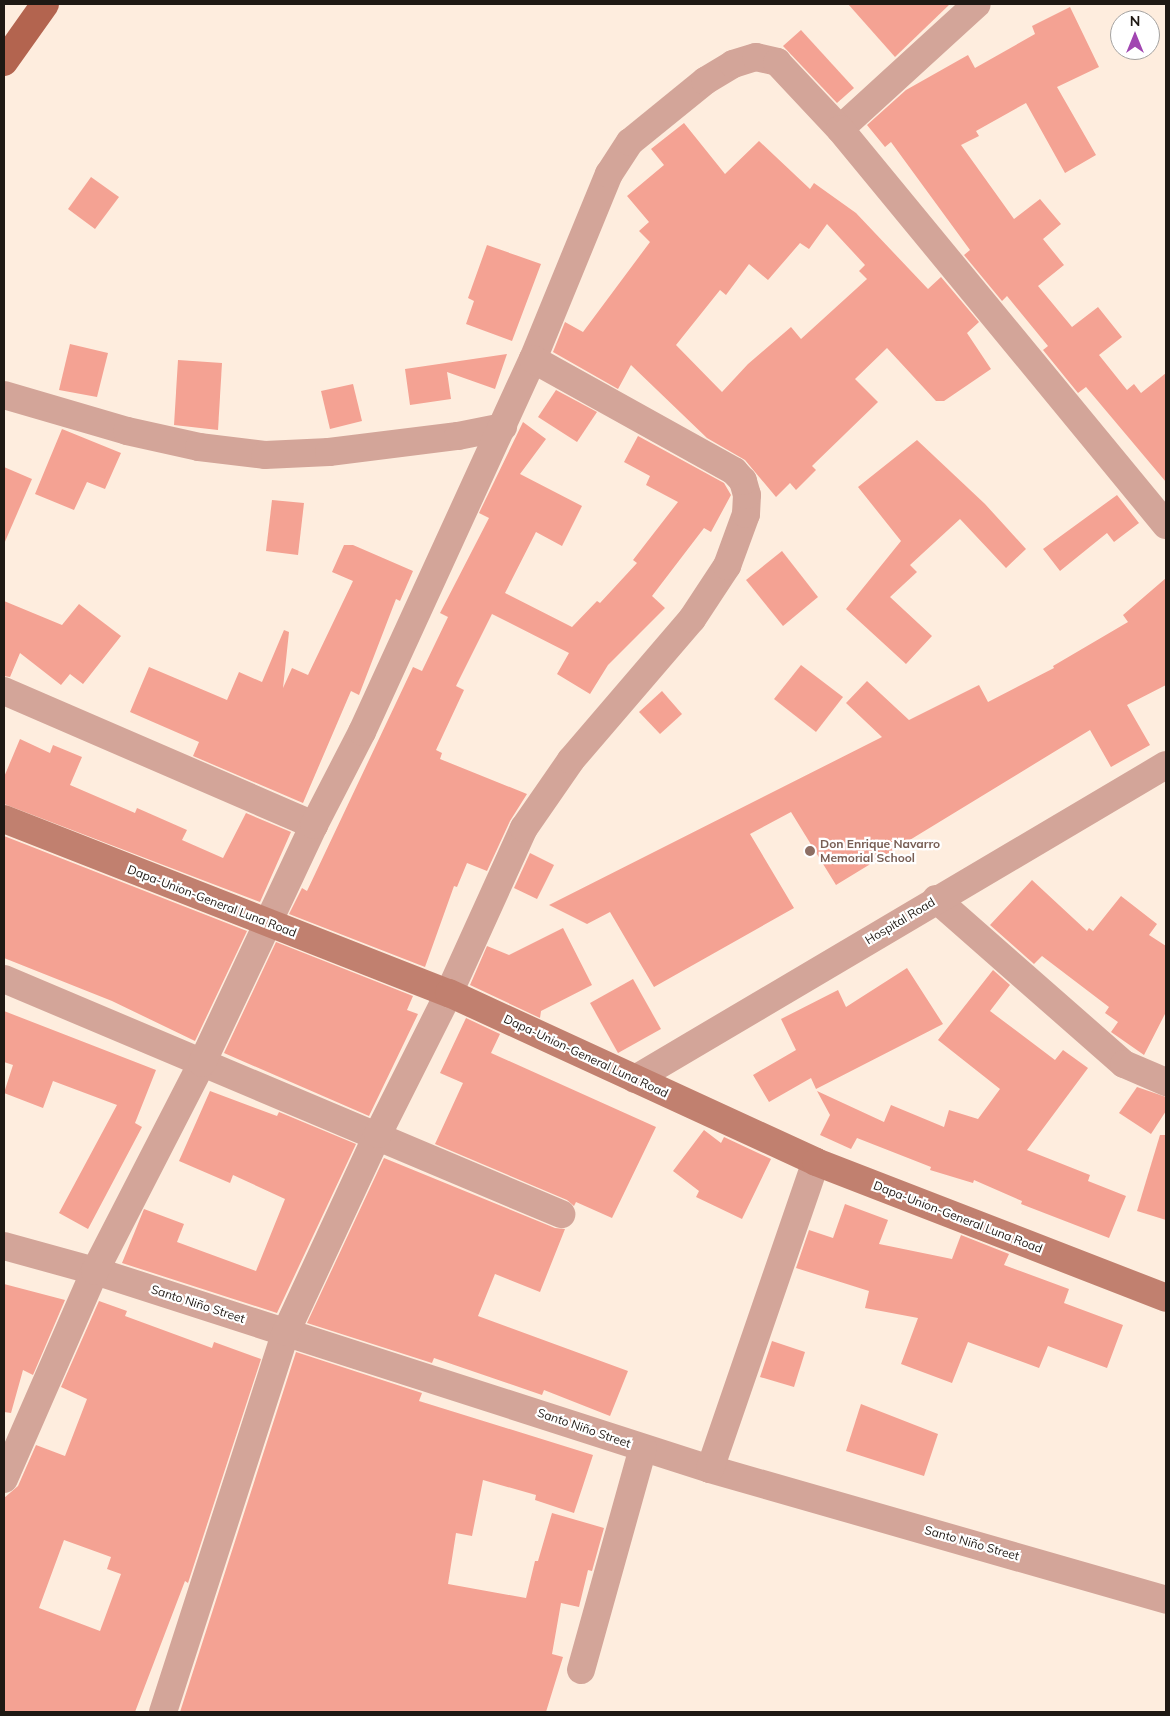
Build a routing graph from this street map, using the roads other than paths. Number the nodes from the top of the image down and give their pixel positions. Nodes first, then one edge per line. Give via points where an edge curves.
1 (45, 4) edge
2 (977, 4) edge
3 (4, 62) edge
4 (840, 129) junction
5 (533, 359) junction
6 (4, 396) edge
7 (502, 427) junction
8 (1166, 525) edge
9 (4, 691) edge
10 (1166, 765) edge
11 (4, 820) edge
12 (314, 825) junction
13 (936, 899) junction
14 (270, 924) junction
15 (4, 979) edge
16 (450, 993) junction
17 (202, 1063) junction
18 (635, 1079) junction
19 (1166, 1082) edge
20 (378, 1134) junction
21 (816, 1162) junction
22 (561, 1214) dead end
23 (4, 1246) edge
24 (95, 1271) junction
25 (1166, 1298) edge
26 (286, 1332) junction
27 (642, 1448) junction
28 (710, 1469) junction
29 (4, 1479) edge
30 (1166, 1600) edge
31 (581, 1670) dead end
32 (163, 1712) edge

1 - 3 main road
2 - 4 street
4 - 5 street via 777,62 756,57 733,64 705,81 630,142 609,174
4 - 8 street
5 - 7 street
5 - 16 street via 734,471 743,481 747,496 746,514 727,566 692,619 571,760 524,828
6 - 7 street via 127,431 199,447 266,454 328,452 458,436
7 - 12 street via 362,732
9 - 12 street
10 - 13 street, Hospital Road
11 - 14 main road, Dapa-Union-General Luna Road
12 - 14 street
13 - 18 street, Hospital Road
13 - 19 street via 1124,1064
14 - 16 main road, Dapa-Union-General Luna Road
14 - 17 street
15 - 17 street
16 - 18 main road, Dapa-Union-General Luna Road
16 - 20 street
17 - 20 street
17 - 24 street
18 - 21 main road, Dapa-Union-General Luna Road
20 - 22 street
20 - 26 street
21 - 25 main road, Dapa-Union-General Luna Road
21 - 28 street
23 - 24 street, Santo Niño Street
24 - 26 street, Santo Niño Street
24 - 29 street
26 - 27 street, Santo Niño Street
26 - 32 street
27 - 28 street, Santo Niño Street
27 - 31 street
28 - 30 street, Santo Niño Street

